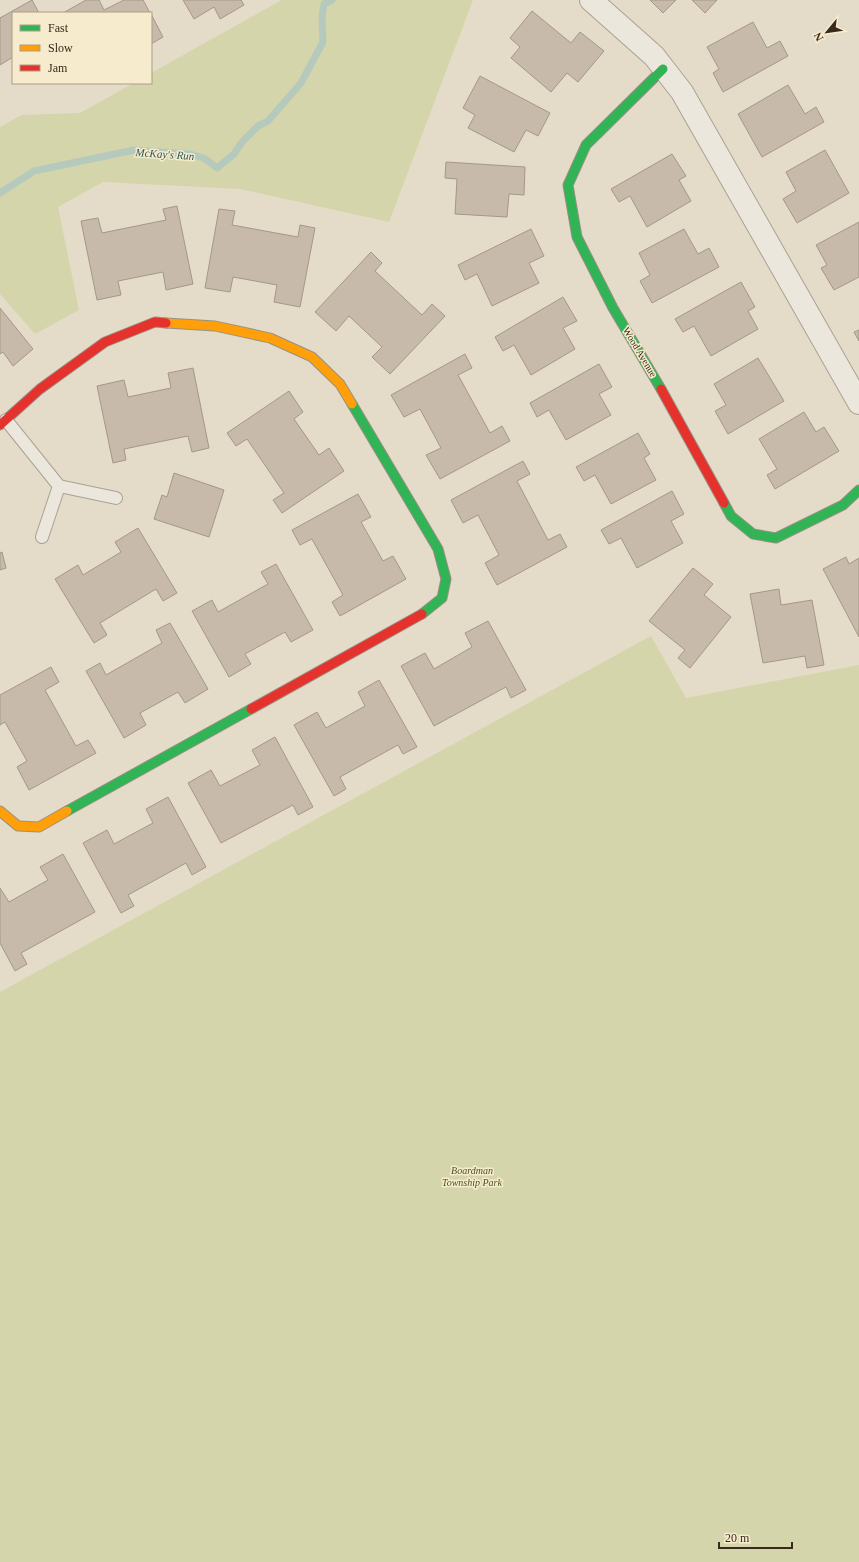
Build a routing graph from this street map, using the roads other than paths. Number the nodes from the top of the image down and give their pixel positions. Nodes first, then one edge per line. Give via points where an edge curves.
1 (590, 0) edge
2 (664, 69) junction
3 (859, 403) edge
4 (3, 423) edge
5 (59, 486) junction
6 (859, 490) edge
7 (116, 498) dead end
8 (42, 537) dead end
9 (0, 811) edge

1 - 2 street via 654,56
2 - 3 street via 686,99
2 - 6 street, Wood Avenue via 586,145 568,185 577,237 613,308 657,381 731,516 753,534 776,538 843,505
4 - 5 lane
4 - 9 street via 40,389 105,342 155,322 215,326 270,338 312,358 340,384 438,549 446,579 442,598 418,617 39,827 18,826
5 - 7 lane
5 - 8 lane

